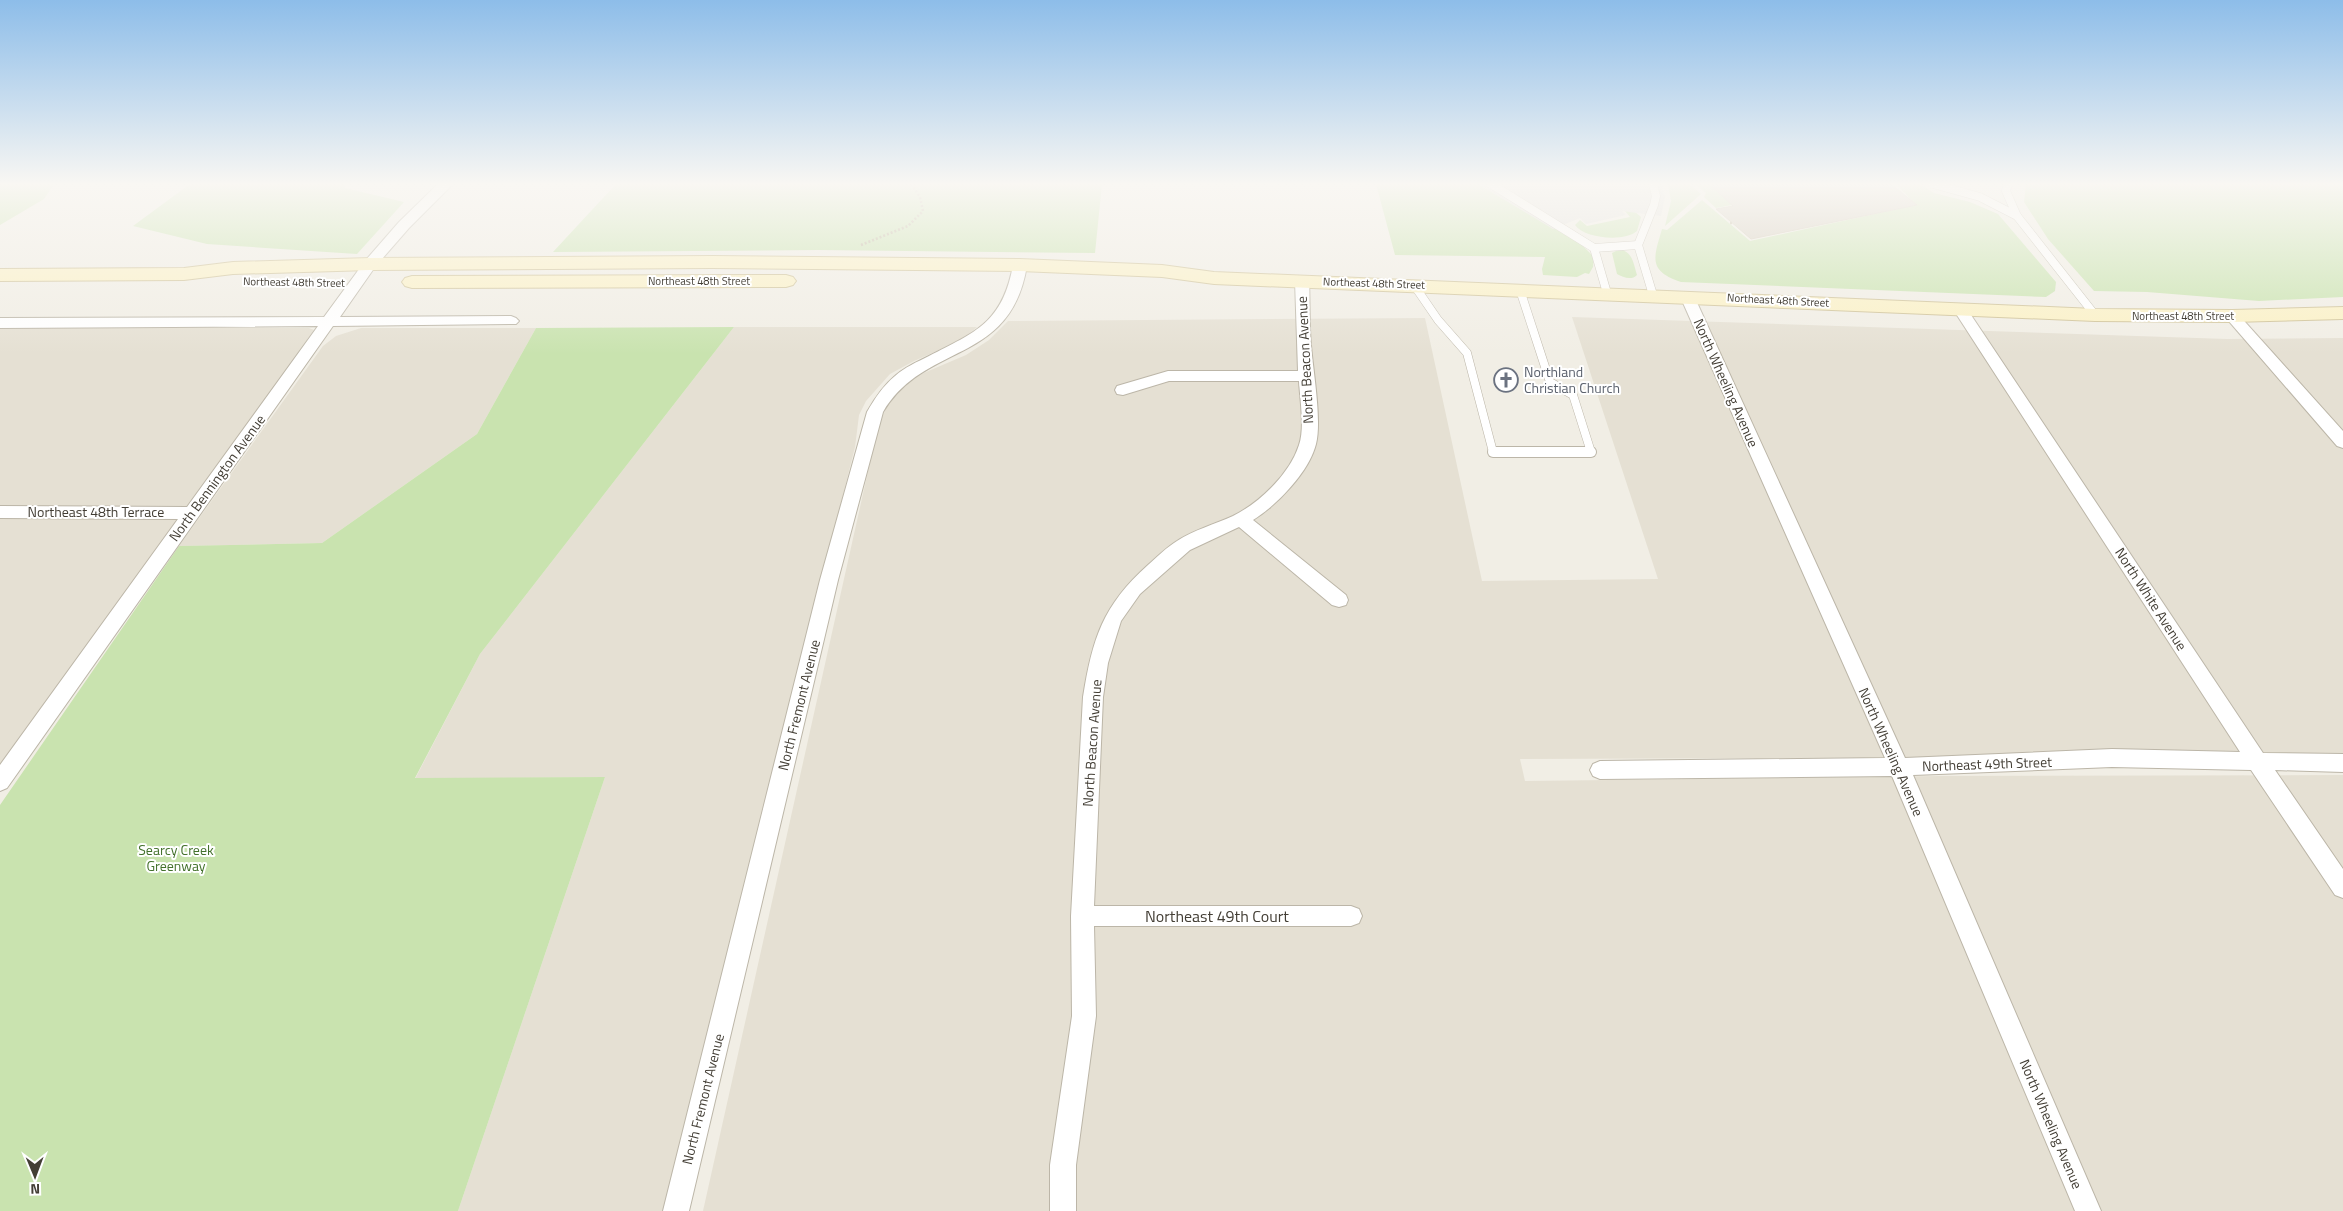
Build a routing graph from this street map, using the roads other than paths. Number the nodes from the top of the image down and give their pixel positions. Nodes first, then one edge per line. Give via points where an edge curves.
1 (390, 241) edge
2 (1582, 241) edge
3 (1640, 241) edge
4 (2036, 241) edge
5 (1638, 245) junction
6 (1594, 248) junction
7 (370, 264) junction
8 (689, 272) junction
9 (1019, 273) junction
10 (184, 274) junction
11 (0, 275) edge
12 (1302, 280) junction
13 (357, 282) junction
14 (1414, 285) junction
15 (1520, 290) junction
16 (1607, 293) junction
17 (1653, 295) junction
18 (1687, 296) junction
19 (1960, 309) junction
20 (2343, 313) edge
21 (2095, 315) junction
22 (2232, 316) junction
23 (511, 321) dead end
24 (329, 322) junction
25 (0, 323) edge
26 (1306, 376) junction
27 (1123, 390) dead end
28 (2343, 442) edge
29 (0, 512) edge
30 (192, 513) junction
31 (1241, 519) junction
32 (1339, 600) dead end
33 (2257, 761) junction
34 (2343, 763) edge
35 (1899, 768) junction
36 (1600, 770) dead end
37 (0, 782) edge
38 (2343, 888) edge
39 (1082, 916) junction
40 (1351, 916) dead end
41 (676, 1211) edge
42 (1063, 1211) edge
43 (2088, 1211) edge

1 - 7 street, North Bennington Avenue
2 - 6 lane
3 - 5 lane
4 - 21 lane
5 - 6 lane
5 - 17 lane
6 - 16 lane
7 - 8 street, Northeast 48th Street
7 - 10 street, Northeast 48th Street via 234,268
7 - 13 street, North Bennington Avenue
8 - 9 street, Northeast 48th Street
8 - 13 street, Northeast 48th Street
9 - 12 street, Northeast 48th Street via 1158,282 1214,278
9 - 41 street, North Fremont Avenue via 1012,300 992,327 957,350 905,374 883,396 875,412 829,580
10 - 11 street, Northeast 48th Street
10 - 13 street, Northeast 48th Street via 222,281
12 - 14 street, Northeast 48th Street
12 - 26 street, North Beacon Avenue
13 - 24 street, North Bennington Avenue
14 - 15 street, Northeast 48th Street
14 - 15 lane via 1438,320 1467,353 1493,452 1591,452 1573,395 1550,382
15 - 16 street, Northeast 48th Street
16 - 17 street, Northeast 48th Street
17 - 18 street, Northeast 48th Street
18 - 19 street, Northeast 48th Street
18 - 35 street, North Wheeling Avenue
19 - 21 street, Northeast 48th Street
19 - 33 street, North White Avenue
20 - 22 street, Northeast 48th Street
21 - 22 street, Northeast 48th Street
22 - 28 street
23 - 24 street
24 - 25 street
24 - 30 street, North Bennington Avenue
26 - 27 street via 1168,376
26 - 31 street, North Beacon Avenue via 1308,444 1290,476 1263,505
29 - 30 street, Northeast 48th Terrace
30 - 37 street, North Bennington Avenue
31 - 32 street
31 - 39 street, North Beacon Avenue via 1205,534 1170,556 1133,589 1112,619 1098,663 1094,697
33 - 34 street, Northeast 49th Street
33 - 35 street, Northeast 49th Street via 2112,758
33 - 38 street, North White Avenue
35 - 36 street, Northeast 49th Street
35 - 43 street, North Wheeling Avenue
39 - 40 street, Northeast 49th Court
39 - 42 street, North Beacon Avenue via 1084,1016 1063,1165

